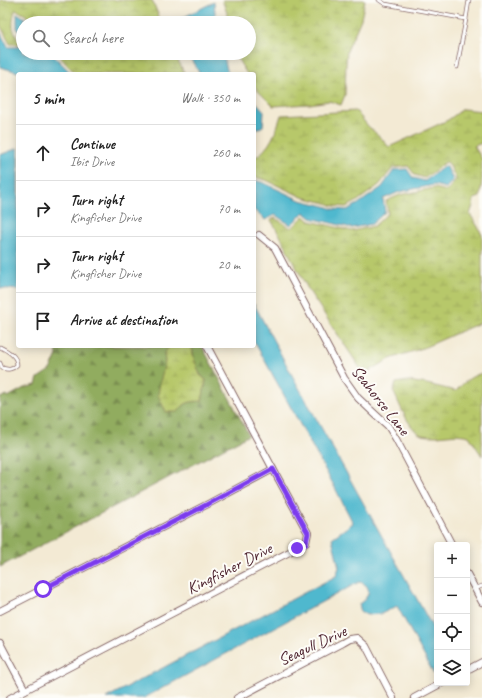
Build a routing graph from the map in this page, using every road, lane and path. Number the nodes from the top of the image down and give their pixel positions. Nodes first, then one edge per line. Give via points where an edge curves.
1 (379, 0) edge
2 (469, 0) edge
3 (466, 19) junction
4 (457, 67) dead end
5 (259, 235) dead end
6 (0, 347) edge
7 (208, 348) edge
8 (0, 363) edge
9 (273, 469) junction
10 (450, 542) edge
11 (469, 578) edge
12 (482, 586) edge
13 (475, 589) junction
14 (482, 602) edge
15 (0, 611) edge
16 (0, 643) edge
17 (482, 662) edge
18 (470, 668) edge
19 (436, 686) edge
20 (25, 690) junction
21 (10, 698) edge
22 (237, 698) edge
23 (392, 698) edge
24 (414, 698) edge

1 - 3 lane via 385,4
2 - 3 lane
3 - 4 lane
5 - 10 street, Seahorse Lane via 275,248 344,378 358,398 388,426
6 - 8 lane via 14,356 17,365 8,370 2,368
7 - 9 street, Kingfisher Drive
9 - 15 street
9 - 20 street, Kingfisher Drive via 308,533 306,543
11 - 13 street
12 - 13 lane
13 - 14 street
16 - 20 street
17 - 18 street
19 - 24 street
20 - 21 street, Kingfisher Drive
22 - 23 street, Seagull Drive via 349,639 357,638 366,646

